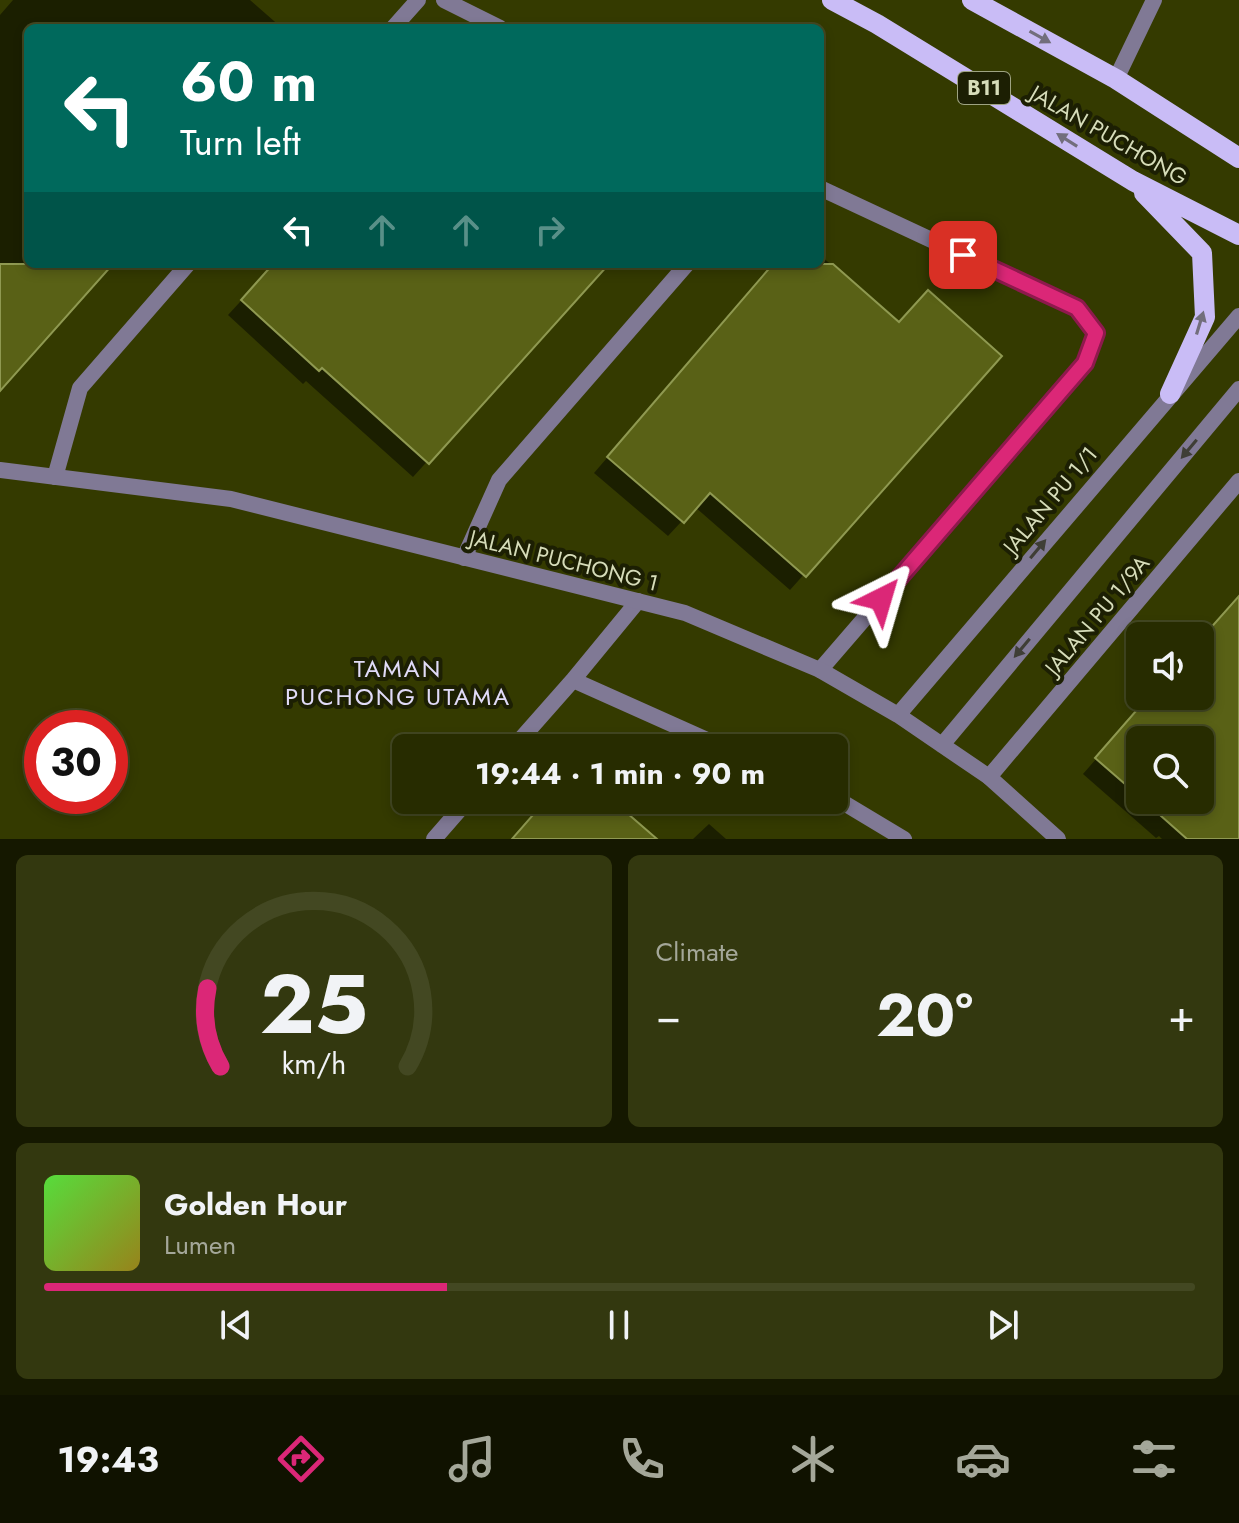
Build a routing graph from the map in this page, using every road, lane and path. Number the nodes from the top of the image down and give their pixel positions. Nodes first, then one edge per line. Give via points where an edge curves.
1 (418, 0) edge
2 (444, 0) edge
3 (832, 0) edge
4 (972, 0) edge
5 (1154, 0) edge
6 (397, 24) edge
7 (492, 24) edge
8 (1116, 79) junction
9 (1177, 119) junction
10 (1239, 145) edge
11 (1239, 158) edge
12 (1133, 181) junction
13 (824, 190) edge
14 (1239, 235) edge
15 (185, 268) edge
16 (684, 268) edge
17 (1239, 316) edge
18 (1239, 389) edge
19 (1170, 394) junction
20 (0, 470) edge
21 (55, 477) junction
22 (1239, 481) edge
23 (464, 558) junction
24 (638, 601) junction
25 (820, 670) junction
26 (573, 680) junction
27 (898, 715) junction
28 (525, 734) edge
29 (694, 734) edge
30 (942, 745) junction
31 (989, 777) junction
32 (848, 805) edge
33 (456, 814) edge
34 (434, 839) edge
35 (904, 839) edge
36 (1058, 839) edge

1 - 6 street
2 - 7 street
12 -> 3 main road, JALAN PUCHONG / B11
4 -> 8 main road
5 - 8 street
8 - 9 main road
9 - 10 main road
9 - 11 main road
12 - 14 main road, JALAN PUCHONG / B11
19 -> 12 main road via 1205,317 1202,253
13 - 25 street via 1077,308 1096,333 1085,363
15 - 21 street via 80,388
16 - 23 street via 499,480
17 - 19 street, JALAN PU 1/1
18 -> 30 street
27 -> 19 street, JALAN PU 1/1
20 - 21 street, JALAN PUCHONG 1
21 - 23 street, JALAN PUCHONG 1 via 231,499
22 - 31 street, JALAN PU 1/9A
23 - 24 street, JALAN PUCHONG 1
24 - 25 street, JALAN PUCHONG 1 via 685,613
24 - 26 street
25 - 27 street, JALAN PUCHONG 1
26 - 28 street
26 - 29 street
27 - 30 street, JALAN PUCHONG 1
30 - 31 street, JALAN PUCHONG 1
31 - 36 street, JALAN PUCHONG 1
32 - 35 street
33 - 34 street

